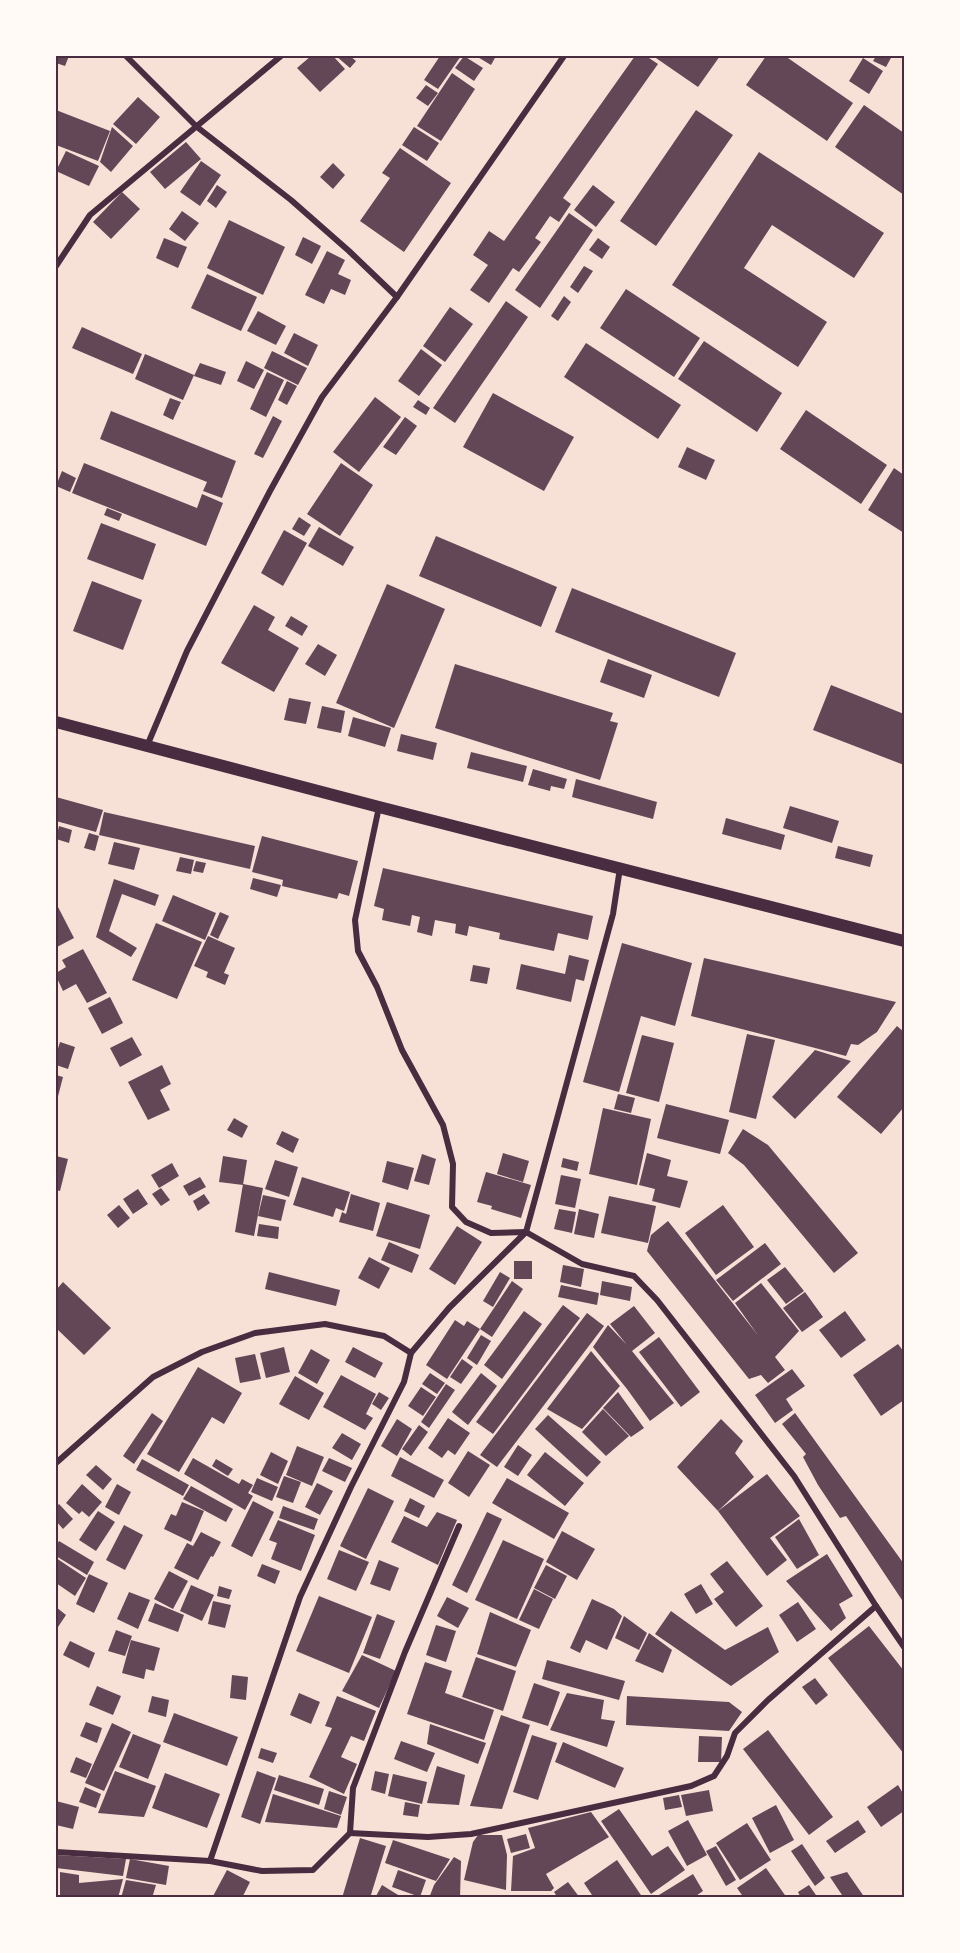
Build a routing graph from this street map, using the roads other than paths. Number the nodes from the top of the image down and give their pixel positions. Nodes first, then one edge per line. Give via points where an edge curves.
1 (126, 56) edge
2 (281, 56) edge
3 (564, 56) edge
4 (197, 127) junction
5 (56, 266) edge
6 (396, 297) junction
7 (56, 722) edge
8 (147, 747) junction
9 (379, 807) junction
10 (620, 868) junction
11 (904, 941) edge
12 (526, 1232) junction
13 (411, 1353) junction
14 (56, 1463) edge
15 (459, 1526) dead end
16 (876, 1606) junction
17 (904, 1647) edge
18 (350, 1833) junction
19 (56, 1852) edge
20 (210, 1861) junction

1 - 4 street
2 - 4 street
3 - 6 street
4 - 5 street via 90,215
4 - 6 street via 291,200
6 - 8 street via 322,397 187,651
7 - 8 main road
8 - 9 main road
9 - 10 main road
9 - 12 street via 355,920 358,951 402,1050 443,1125 453,1164 452,1208 466,1222 491,1233
10 - 11 main road
10 - 12 street via 613,914
12 - 13 street via 449,1308
12 - 16 street via 582,1264 634,1275 794,1476
13 - 14 street via 384,1336 325,1324 255,1333 202,1352 153,1377
13 - 20 street via 404,1382 300,1597
15 - 18 street via 353,1788
16 - 17 street
16 - 18 street via 735,1733 714,1776 691,1786 471,1834 428,1837
18 - 20 street via 313,1870 262,1872
19 - 20 street

